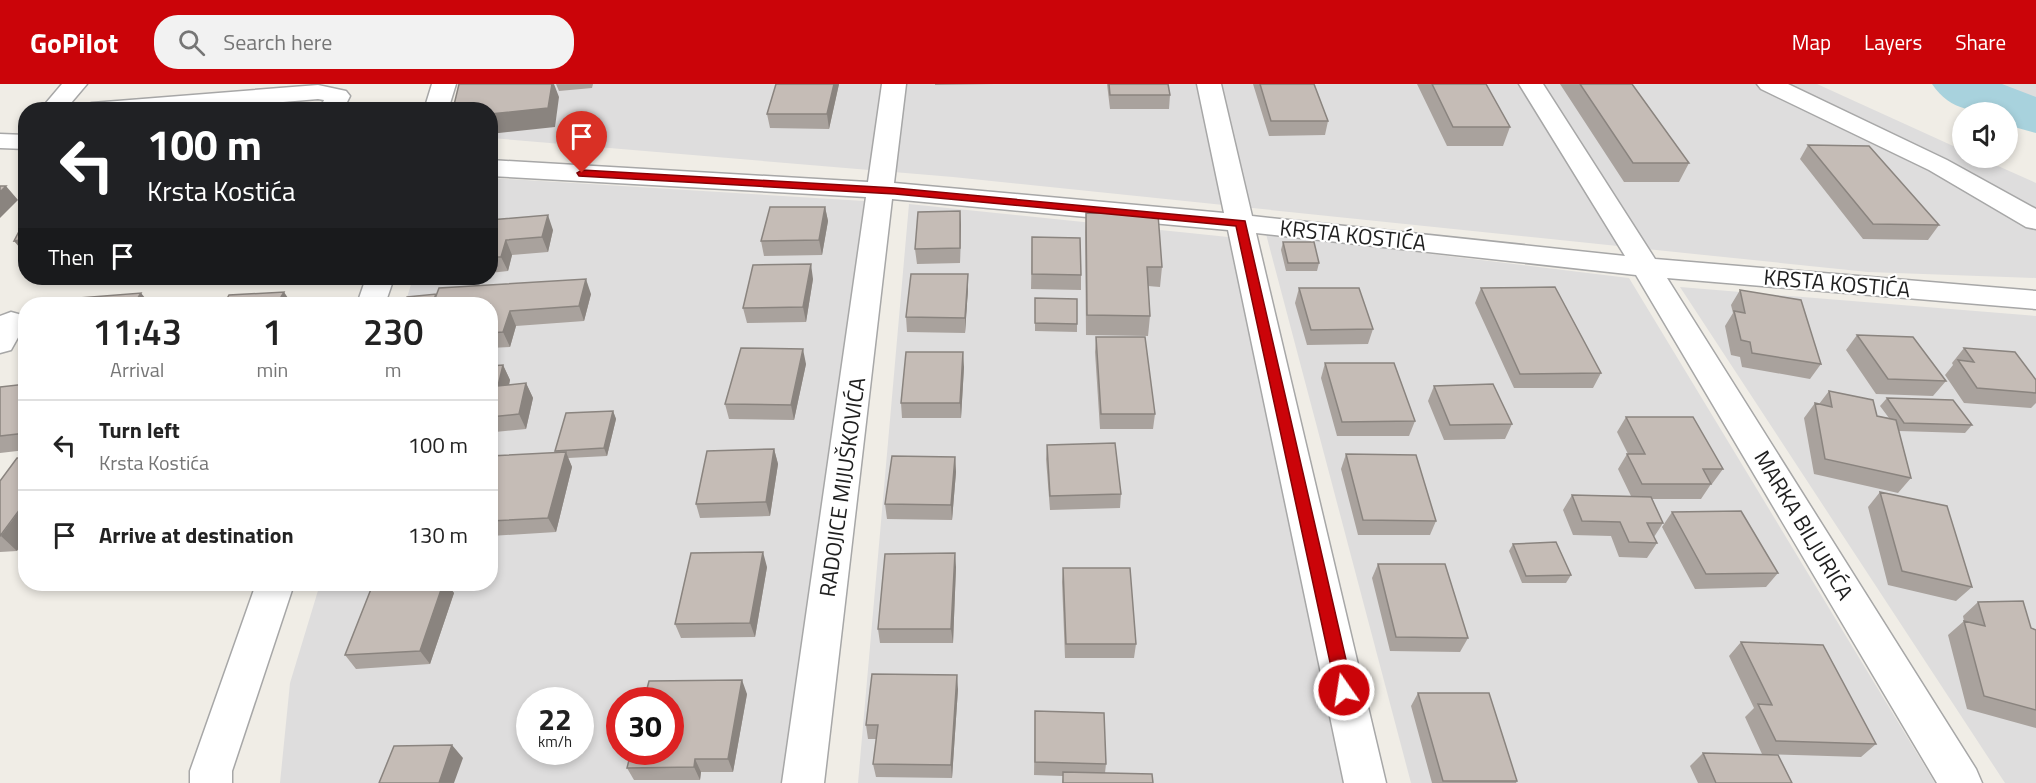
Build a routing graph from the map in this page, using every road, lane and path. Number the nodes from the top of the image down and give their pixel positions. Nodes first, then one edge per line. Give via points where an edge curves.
1 (75, 84) edge
2 (444, 84) edge
3 (894, 84) edge
4 (1209, 84) edge
5 (1531, 84) edge
6 (1769, 84) edge
7 (59, 102) edge
8 (192, 102) edge
9 (335, 102) edge
10 (438, 102) edge
11 (498, 168) edge
12 (881, 190) junction
13 (2036, 221) edge
14 (1241, 223) junction
15 (1646, 267) junction
16 (2036, 300) edge
17 (273, 591) edge
18 (211, 783) edge
19 (803, 783) edge
20 (1365, 783) edge
21 (1961, 783) edge

1 - 7 street
2 - 10 street
3 - 12 street, RADOJICE MIJUŠKOVIĆA
4 - 14 street
5 - 15 street, MARKA BILJURIĆA
6 - 13 street via 1939,164
8 - 9 street via 318,92 338,96
11 - 12 street, KRSTA KOSTIĆA
12 - 14 street, KRSTA KOSTIĆA
12 - 19 street, RADOJICE MIJUŠKOVIĆA
14 - 15 street, KRSTA KOSTIĆA
14 - 20 street
15 - 16 street, KRSTA KOSTIĆA
15 - 21 street, MARKA BILJURIĆA
17 - 18 street via 211,771

